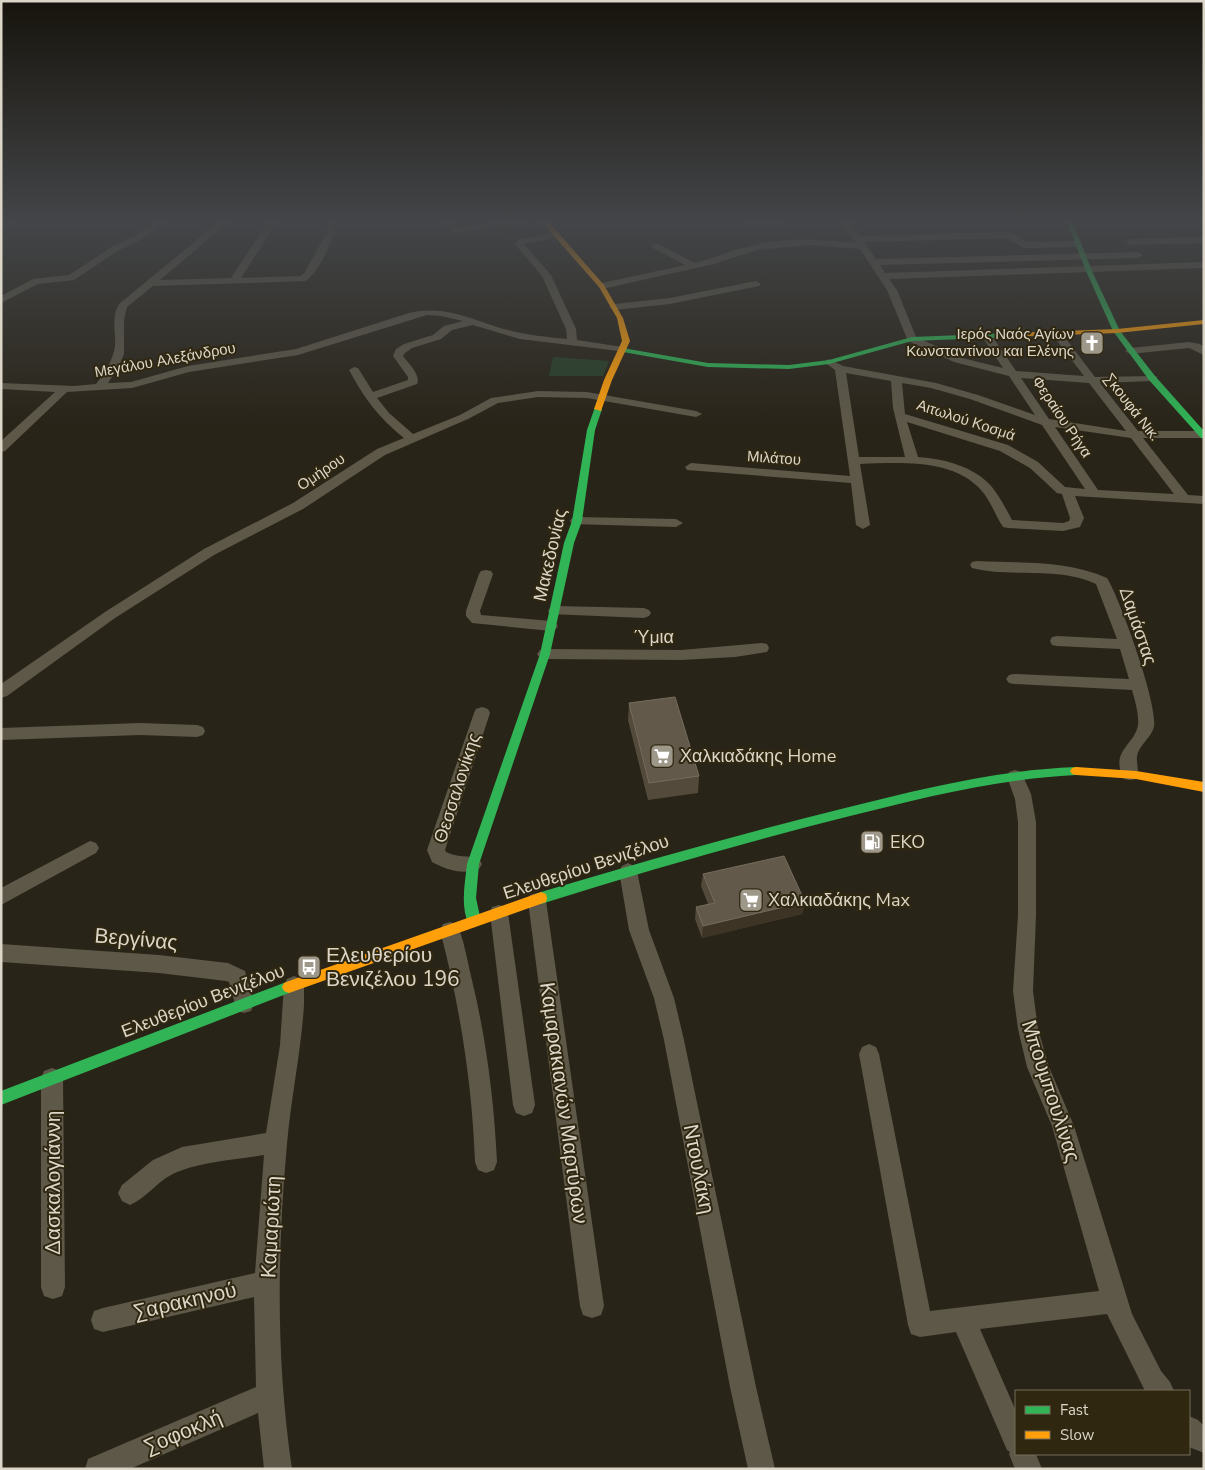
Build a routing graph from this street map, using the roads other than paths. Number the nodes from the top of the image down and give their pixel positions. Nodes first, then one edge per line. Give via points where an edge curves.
1 (23, 289) edge
2 (144, 289) edge
3 (552, 289) edge
4 (603, 289) edge
5 (733, 289) edge
6 (890, 289) edge
7 (1098, 289) edge
8 (1, 300) edge
9 (614, 307) junction
10 (471, 322) junction
11 (1204, 322) edge
12 (1117, 331) junction
13 (1056, 334) junction
14 (986, 335) junction
15 (912, 339) junction
16 (572, 343) junction
17 (623, 350) junction
18 (1130, 351) junction
19 (1204, 352) edge
20 (834, 365) junction
21 (354, 370) dead end
22 (1013, 374) junction
23 (897, 378) junction
24 (1152, 378) junction
25 (1092, 380) junction
26 (1, 386) edge
27 (99, 388) junction
28 (64, 389) junction
29 (369, 397) junction
30 (602, 397) junction
31 (696, 414) dead end
32 (901, 416) junction
33 (1044, 422) junction
34 (1203, 435) edge
35 (1135, 436) junction
36 (411, 438) junction
37 (1, 448) edge
38 (912, 459) junction
39 (853, 460) junction
40 (691, 468) dead end
41 (855, 480) junction
42 (1067, 492) junction
43 (1094, 493) junction
44 (1184, 499) junction
45 (1204, 500) edge
46 (577, 521) junction
47 (676, 523) dead end
48 (863, 525) dead end
49 (977, 565) dead end
50 (486, 574) dead end
51 (555, 611) junction
52 (644, 613) dead end
53 (551, 626) junction
54 (1057, 641) dead end
55 (1125, 644) junction
56 (762, 648) dead end
57 (545, 654) junction
58 (1014, 679) dead end
59 (1138, 685) junction
60 (1, 692) edge
61 (482, 713) dead end
62 (197, 731) dead end
63 (1, 734) edge
64 (1130, 774) junction
65 (1015, 777) junction
66 (1204, 787) edge
67 (90, 848) dead end
68 (474, 864) junction
69 (628, 871) junction
70 (1, 897) edge
71 (537, 901) junction
72 (499, 913) junction
73 (474, 921) junction
74 (450, 930) junction
75 (1, 953) edge
76 (294, 986) junction
77 (244, 1004) junction
78 (869, 1054) dead end
79 (52, 1078) junction
80 (1, 1098) edge
81 (524, 1105) dead end
82 (276, 1142) junction
83 (486, 1162) dead end
84 (130, 1194) dead end
85 (267, 1282) junction
86 (53, 1287) dead end
87 (1115, 1301) junction
88 (592, 1306) dead end
89 (963, 1319) junction
90 (103, 1320) dead end
91 (1160, 1390) edge
92 (268, 1395) junction
93 (1190, 1430) edge
94 (1015, 1439) edge
95 (1204, 1440) edge
96 (1022, 1455) edge
97 (98, 1469) edge
98 (278, 1469) edge
99 (762, 1469) edge
100 (1029, 1469) edge

1 - 8 street
2 - 27 street via 122,309 117,322 120,341 116,360
3 - 16 street via 571,329
4 - 9 street, Μακεδονίας
5 - 9 street via 670,301
6 - 15 street
7 - 12 street
9 - 17 street, Μακεδονίας via 626,336
10 - 16 street, Μεγάλου Αλεξάνδρου via 514,335
10 - 27 street, Μεγάλου Αλεξάνδρου via 446,312 424,312 290,354 204,366 132,384
10 - 29 street via 448,328 437,338 403,349 398,356 413,382
11 - 12 street, Μεγάλου Αλεξάνδρου
12 - 13 street, Μεγάλου Αλεξάνδρου
12 - 18 street
13 - 14 street, Μεγάλου Αλεξάνδρου
13 - 25 street, Σκουφά Νικ.
14 - 15 street, Μεγάλου Αλεξάνδρου
14 - 22 street, Φεραίου Ρήγα
15 - 20 street, Μεγάλου Αλεξάνδρου
15 - 22 street via 950,357
16 - 17 street, Μεγάλου Αλεξάνδρου
17 - 20 street, Μεγάλου Αλεξάνδρου via 722,366
17 - 30 street, Μακεδονίας
18 - 19 street via 1189,345
18 - 24 street
20 - 23 street
20 - 39 street
21 - 29 street
22 - 25 street
22 - 33 street, Φεραίου Ρήγα
23 - 32 street
23 - 33 street via 974,397
24 - 25 street
24 - 34 street
25 - 35 street, Σκουφά Νικ.
26 - 28 street, Μεγάλου Αλεξάνδρου
27 - 28 street, Μεγάλου Αλεξάνδρου
28 - 37 street
29 - 36 street via 382,414
30 - 31 street, Ομήρου
30 - 36 street, Ομήρου via 553,394 503,398
30 - 46 street, Μακεδονίας via 590,438
32 - 38 street
32 - 42 street, Αιτωλού Κοσμά via 1004,448 1034,465
33 - 35 street
33 - 43 street, Φεραίου Ρήγα
34 - 35 street
35 - 44 street, Σκουφά Νικ.
36 - 60 street, Ομήρου via 381,452 298,506 193,562 110,615
38 - 39 street
38 - 42 street via 958,470 976,478 986,487 1008,524 1063,527 1075,524 1077,518
39 - 41 street
40 - 41 street, Μιλάτου
41 - 48 street
42 - 43 street
43 - 44 street
44 - 45 street
46 - 47 street
46 - 51 street, Μακεδονίας via 569,543
49 - 55 street, Δαμάστας via 1095,577 1104,585
50 - 53 street via 473,611 477,620
51 - 52 street
51 - 53 street, Μακεδονίας
53 - 57 street, Μακεδονίας
54 - 55 street
55 - 59 street, Δαμάστας
56 - 57 street, Ύμια via 683,655
57 - 68 street, Μακεδονίας
58 - 59 street
59 - 64 street, Δαμάστας via 1146,723 1128,755
61 - 68 street, Θεσσαλονίκης via 436,850 438,857 453,864
62 - 63 street via 146,729
64 - 65 street, Ελευθερίου Βενιζέλου via 1072,771
64 - 66 street, Ελευθερίου Βενιζέλου
65 - 69 street, Ελευθερίου Βενιζέλου via 946,789 798,823
65 - 87 street, Μπουμπουλίνας via 1021,788 1027,822 1025,1012 1038,1066 1064,1126
67 - 70 street
68 - 73 street, Μακεδονίας via 470,898
69 - 71 street, Ελευθερίου Βενιζέλου
69 - 99 street, Ντουλάκη via 640,930 664,998 674,1040
71 - 72 street, Ελευθερίου Βενιζέλου
71 - 88 street, Καμαρακιανών Μαρτύρων
72 - 73 street, Ελευθερίου Βενιζέλου
72 - 81 street
73 - 74 street, Ελευθερίου Βενιζέλου
74 - 76 street, Ελευθερίου Βενιζέλου
74 - 83 street via 478,1053 485,1104
75 - 77 street, Βεργίνας via 228,972 238,977
76 - 77 street, Ελευθερίου Βενιζέλου
76 - 82 street, Καμαριώτη via 292,1029
77 - 79 street, Ελευθερίου Βενιζέλου
78 - 89 street via 920,1325
79 - 80 street, Ελευθερίου Βενιζέλου
79 - 86 street, Δασκαλογιάννη
82 - 84 street via 182,1158 161,1168
82 - 85 street, Καμαριώτη
85 - 90 street, Σαρακηνού
85 - 92 street, Καμαριώτη
87 - 89 street
87 - 91 street, Μπουμπουλίνας via 1133,1344
89 - 94 street
92 - 97 street, Σοφοκλή
92 - 98 street, Καμαριώτη
93 - 95 street
96 - 100 street

